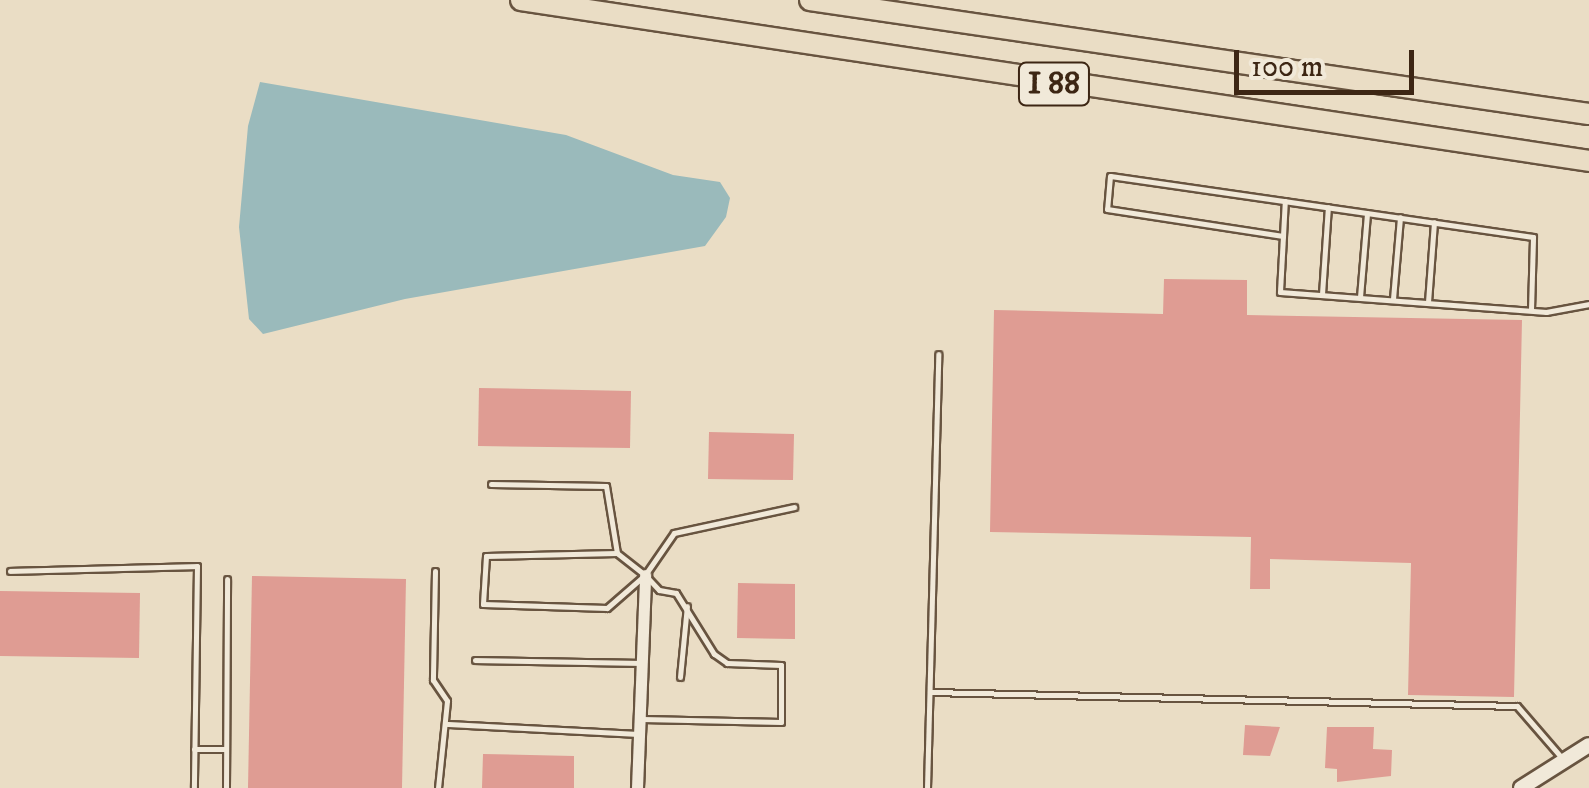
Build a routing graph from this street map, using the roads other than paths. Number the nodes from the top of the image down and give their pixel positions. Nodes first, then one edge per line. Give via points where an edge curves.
1 (521, 0) edge
2 (810, 0) edge
3 (1589, 114) edge
4 (1589, 161) edge
5 (1284, 201) junction
6 (1328, 207) junction
7 (1367, 212) junction
8 (1400, 217) junction
9 (1434, 222) junction
10 (1283, 236) junction
11 (1322, 294) junction
12 (1360, 297) junction
13 (1393, 299) junction
14 (1428, 302) junction
15 (1589, 304) edge
16 (1530, 310) junction
17 (938, 354) dead end
18 (491, 484) dead end
19 (794, 507) dead end
20 (618, 553) junction
21 (10, 571) dead end
22 (435, 571) dead end
23 (645, 575) junction
24 (228, 579) dead end
25 (687, 606) junction
26 (475, 660) dead end
27 (640, 664) junction
28 (680, 678) dead end
29 (931, 692) junction
30 (639, 719) junction
31 (446, 724) junction
32 (639, 734) junction
33 (1589, 745) edge
34 (194, 749) junction
35 (224, 749) junction
36 (1561, 757) junction
37 (194, 788) edge
38 (226, 788) edge
39 (438, 788) edge
40 (637, 788) edge
41 (927, 788) edge
42 (1521, 788) edge

1 - 4 highway, I 88
2 - 3 highway, I 88
5 - 6 lane
5 - 10 lane
5 - 10 lane via 1110,176 1107,209
6 - 7 lane
6 - 11 lane
7 - 8 lane
7 - 12 lane
8 - 9 lane
8 - 13 lane
9 - 14 lane
9 - 16 lane via 1533,237
10 - 11 lane via 1280,292
11 - 12 lane
12 - 13 lane
13 - 14 lane
14 - 16 lane
15 - 16 lane
17 - 29 lane
18 - 20 lane via 606,486
19 - 23 lane via 686,527
20 - 23 lane
20 - 23 lane via 486,556 478,599 606,608
21 - 34 lane via 198,566
22 - 31 lane via 433,680 447,701
23 - 25 lane
23 - 27 street
24 - 35 lane
25 - 28 lane
25 - 30 lane via 714,654 727,663 781,665 782,722
26 - 27 lane
27 - 30 street
29 - 36 lane via 1517,706
29 - 41 lane
30 - 32 street
31 - 32 lane
31 - 39 lane
32 - 40 street
33 - 36 street
34 - 35 lane
34 - 37 lane
35 - 38 lane
36 - 42 street

